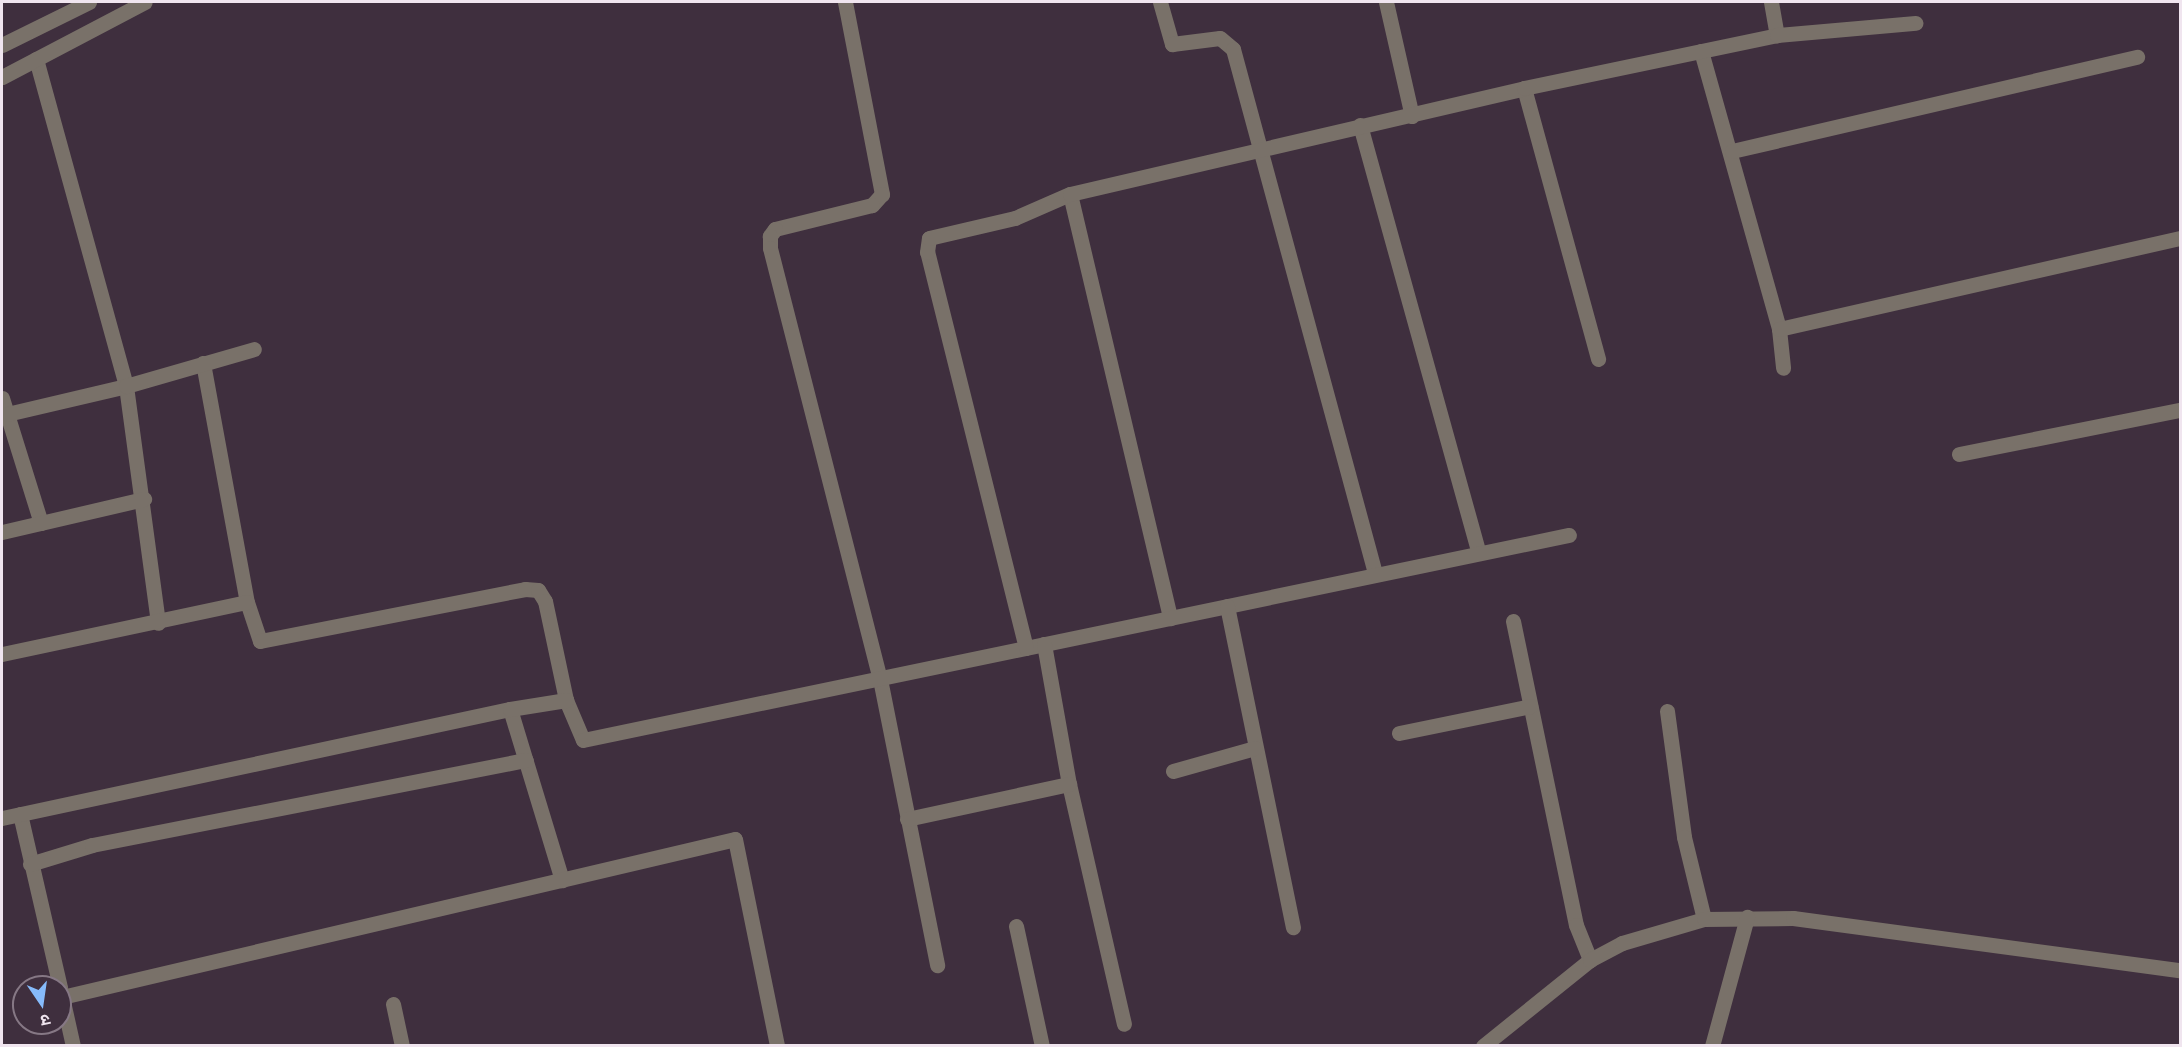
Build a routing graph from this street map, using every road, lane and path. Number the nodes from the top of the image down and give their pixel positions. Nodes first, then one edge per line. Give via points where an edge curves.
1 (89, 2) edge
2 (145, 2) edge
3 (845, 2) edge
4 (1160, 2) edge
5 (1386, 2) edge
6 (1771, 2) edge
7 (1915, 23) dead end
8 (1778, 35) junction
9 (2, 45) edge
10 (1701, 51) junction
11 (2138, 57) dead end
12 (36, 59) junction
13 (2, 77) edge
14 (1524, 88) junction
15 (1412, 116) junction
16 (1360, 125) junction
17 (1258, 149) junction
18 (1732, 151) junction
19 (1070, 194) junction
20 (2181, 238) edge
21 (1779, 328) junction
22 (254, 349) dead end
23 (1598, 359) dead end
24 (203, 363) junction
25 (1783, 368) dead end
26 (126, 386) junction
27 (2, 398) edge
28 (2181, 410) edge
29 (7, 414) junction
30 (1959, 454) dead end
31 (144, 499) junction
32 (40, 523) junction
33 (2, 532) edge
34 (1569, 536) dead end
35 (1479, 553) junction
36 (1375, 573) junction
37 (247, 602) junction
38 (1227, 606) junction
39 (1170, 618) junction
40 (1513, 621) dead end
41 (158, 623) junction
42 (1044, 644) junction
43 (1026, 648) junction
44 (2, 654) edge
45 (880, 679) junction
46 (566, 700) junction
47 (1530, 706) junction
48 (510, 709) junction
49 (1667, 711) dead end
50 (1399, 733) dead end
51 (1255, 748) junction
52 (526, 760) junction
53 (1173, 771) dead end
54 (1069, 784) junction
55 (20, 814) junction
56 (2, 818) edge
57 (907, 819) junction
58 (30, 864) junction
59 (562, 880) junction
60 (1747, 917) junction
61 (1704, 919) junction
62 (1016, 926) dead end
63 (1293, 927) dead end
64 (1590, 960) junction
65 (937, 965) dead end
66 (2181, 970) edge
67 (57, 975) edge
68 (72, 989) edge
69 (393, 1004) dead end
70 (1124, 1024) dead end
71 (402, 1046) edge
72 (777, 1046) edge
73 (1042, 1046) edge
74 (1483, 1046) edge
75 (1712, 1046) edge

1 - 9 street
2 - 12 street
3 - 45 street via 882,194 872,205 775,229 770,236 770,248
4 - 17 street via 1172,44 1220,38 1233,49
5 - 15 street
6 - 8 street
7 - 8 street
8 - 10 street
10 - 14 street
10 - 18 street
11 - 18 street
12 - 13 street
12 - 26 street
14 - 15 street
14 - 23 street
15 - 16 street
16 - 17 street
16 - 35 street
17 - 19 street
17 - 36 street
18 - 21 street
19 - 39 street
19 - 43 street via 1015,218 937,235 926,242
20 - 21 street
21 - 25 street
22 - 24 street
24 - 26 street
24 - 37 street
26 - 29 street
26 - 31 street
27 - 29 street
28 - 30 street
29 - 32 street
31 - 32 street
31 - 41 street
32 - 33 street
34 - 35 street
35 - 36 street
36 - 38 street
37 - 41 street
37 - 46 street via 257,638 265,641 525,589 538,590 545,600
38 - 39 street
38 - 51 street
39 - 42 street
40 - 47 street
41 - 44 street
42 - 43 street
42 - 54 street
43 - 45 street
45 - 46 street via 587,741 576,732
45 - 57 street
46 - 48 street
47 - 50 street
47 - 64 street via 1576,925
48 - 52 street
48 - 55 street
49 - 61 street via 1684,837
51 - 53 street
51 - 63 street
52 - 58 street via 92,845
52 - 59 street
54 - 57 street
54 - 70 street
55 - 56 street
55 - 58 street
57 - 65 street
58 - 67 street
59 - 68 street
59 - 72 street via 735,839
60 - 61 street
60 - 66 street via 1793,918
60 - 75 street
61 - 64 street via 1622,943
62 - 73 street
64 - 74 street
69 - 71 street

